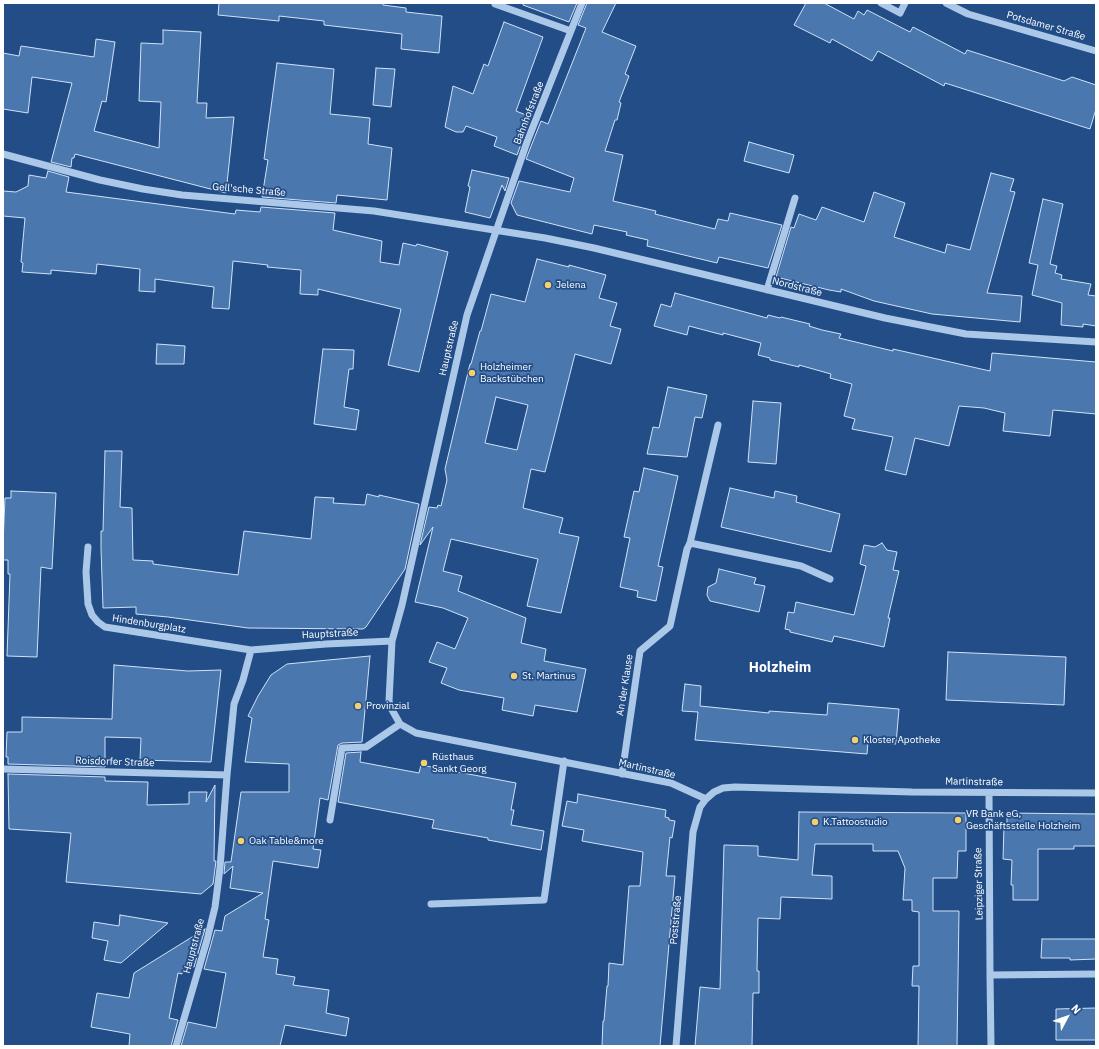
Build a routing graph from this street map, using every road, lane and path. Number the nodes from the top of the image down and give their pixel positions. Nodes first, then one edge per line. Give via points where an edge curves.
1 (582, 3) edge
2 (881, 3) edge
3 (905, 3) edge
4 (946, 3) edge
5 (495, 4) dead end
6 (571, 31) junction
7 (1096, 51) edge
8 (3, 154) edge
9 (794, 198) dead end
10 (497, 231) junction
11 (766, 290) junction
12 (1096, 342) edge
13 (718, 425) dead end
14 (690, 543) junction
15 (88, 547) dead end
16 (830, 578) dead end
17 (392, 641) junction
18 (251, 650) junction
19 (400, 724) junction
20 (564, 761) junction
21 (3, 769) edge
22 (622, 774) junction
23 (226, 775) junction
24 (988, 793) junction
25 (1096, 793) edge
26 (706, 799) junction
27 (330, 820) dead end
28 (431, 904) dead end
29 (1096, 974) edge
30 (990, 975) junction
31 (176, 1046) edge
32 (676, 1046) edge
33 (991, 1046) edge

1 - 6 street, Bahnhofstraße
2 - 3 street via 900,13
4 - 7 street, Potsdamer Straße via 968,14
5 - 6 street
6 - 10 street, Bahnhofstraße
8 - 10 street, Gell'sche Straße via 142,189 182,195 374,211
9 - 11 street
10 - 11 street, Nordstraße via 594,248
10 - 17 street, Hauptstraße via 467,315
11 - 12 street, Nordstraße via 966,334
13 - 14 street, An der Klause
14 - 16 street via 801,566
14 - 22 street, An der Klause via 670,626 640,651
15 - 18 street, Hindenburgplatz via 88,604 92,615 105,627
17 - 18 street, Hauptstraße
17 - 19 street via 389,701
18 - 23 street, Hauptstraße via 234,704
19 - 20 street, Martinstraße via 416,733
19 - 27 street via 366,747 342,748
20 - 22 street, Martinstraße
20 - 28 street via 544,900
21 - 23 street, Roisdorfer Straße
22 - 26 street, Martinstraße via 671,784
23 - 31 street, Hauptstraße via 215,908
24 - 25 street, Martinstraße
24 - 26 street, Martinstraße via 735,787 723,788
24 - 30 street, Leipziger Straße
26 - 32 street, Poststraße via 700,807 693,832
29 - 30 street
30 - 33 street, Leipziger Straße

